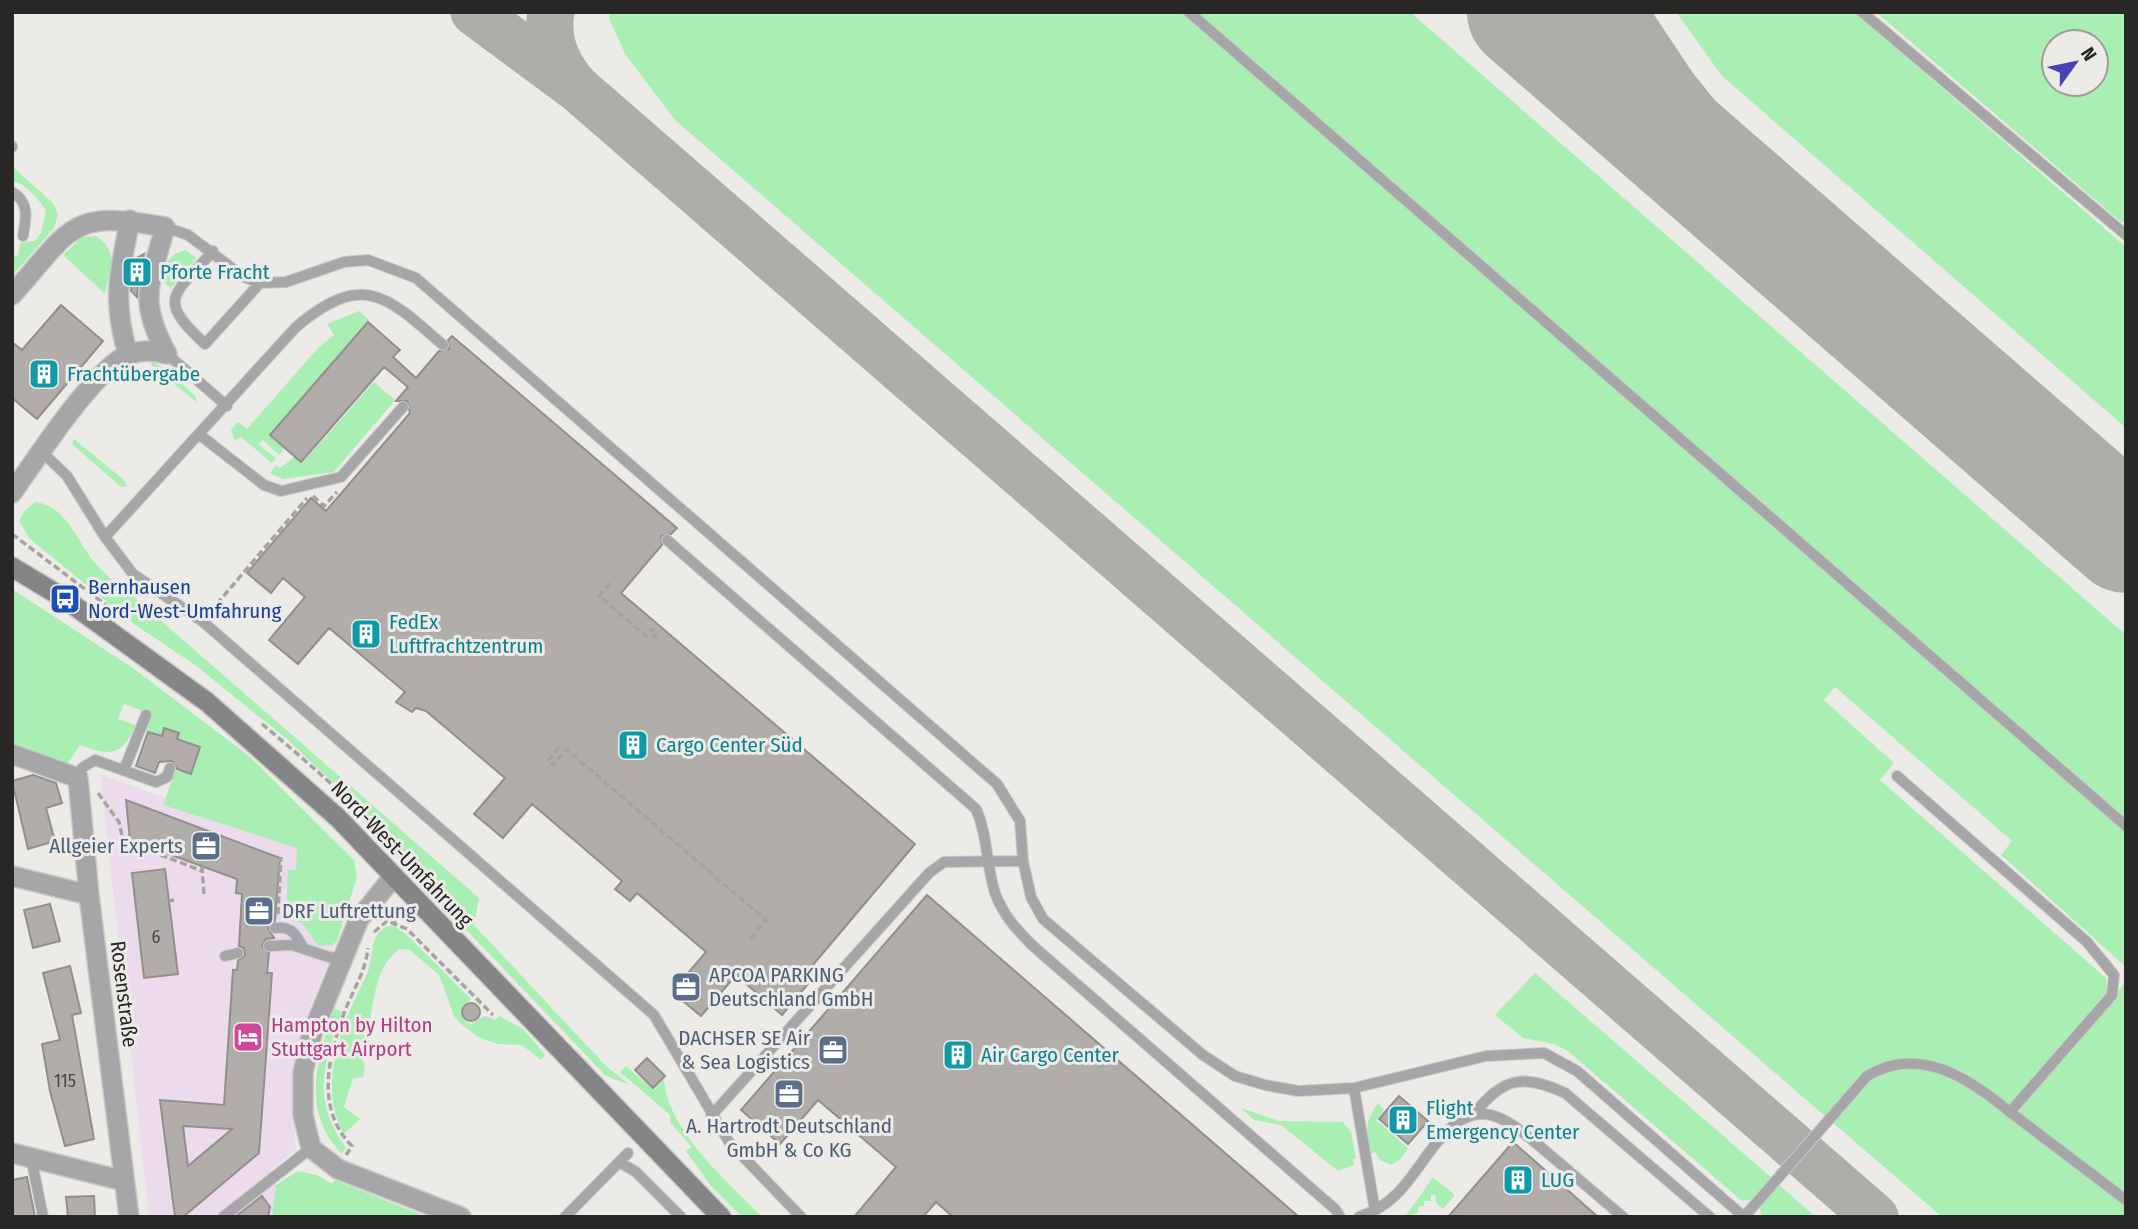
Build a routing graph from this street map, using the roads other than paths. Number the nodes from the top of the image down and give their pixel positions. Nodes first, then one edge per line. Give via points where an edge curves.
1 (1189, 12) edge
2 (1862, 12) edge
3 (12, 192) edge
4 (130, 220) junction
5 (165, 227) junction
6 (2126, 235) edge
7 (23, 236) dead end
8 (213, 251) junction
9 (260, 283) junction
10 (12, 295) edge
11 (443, 345) dead end
12 (167, 354) junction
13 (128, 355) junction
14 (227, 406) junction
15 (403, 407) dead end
16 (200, 435) junction
17 (41, 451) junction
18 (12, 493) edge
19 (105, 537) junction
20 (667, 540) dead end
21 (12, 567) edge
22 (146, 715) dead end
23 (12, 754) edge
24 (170, 768) dead end
25 (124, 770) junction
26 (1897, 776) dead end
27 (78, 778) junction
28 (2126, 827) edge
29 (988, 860) junction
30 (1023, 861) junction
31 (12, 876) edge
32 (394, 876) junction
33 (89, 895) junction
34 (276, 928) road end
35 (269, 946) dead end
36 (303, 947) junction
37 (238, 953) dead end
38 (345, 954) junction
39 (225, 956) dead end
40 (1354, 1088) junction
41 (2010, 1112) junction
42 (1474, 1114) junction
43 (711, 1116) junction
44 (311, 1148) junction
45 (628, 1153) dead end
46 (22, 1155) edge
47 (619, 1162) junction
48 (124, 1181) junction
49 (2126, 1200) edge
50 (1375, 1211) junction
51 (43, 1217) edge
52 (129, 1217) edge
53 (223, 1217) edge
54 (461, 1217) edge
55 (565, 1217) edge
56 (681, 1217) edge
57 (721, 1217) edge
58 (801, 1217) edge
59 (1340, 1217) edge
60 (1359, 1217) edge
61 (1623, 1217) edge
62 (1710, 1217) edge

1 - 28 lane
2 - 6 lane
3 - 7 lane via 23,202 27,215
4 - 5 street
4 - 10 street via 77,226
4 - 13 street via 117,295
5 - 8 lane
5 - 12 street via 148,302 149,317
8 - 9 lane via 244,277
8 - 9 lane via 176,295 174,309 179,320 205,344
9 - 30 lane via 286,282 344,262 368,260 416,278 997,784 1020,821
11 - 14 lane via 386,299 372,295 340,299 296,327
12 - 13 street via 152,350
12 - 14 lane
13 - 17 street via 116,362
14 - 16 lane
15 - 16 lane via 341,477 281,491 264,485
16 - 19 lane
17 - 18 street
17 - 19 lane via 67,476
19 - 43 lane via 133,574 202,621 654,1015
20 - 29 lane via 976,808 985,830
21 - 32 main road, Nord-West-Umfahrung via 65,599 207,702 338,818
22 - 25 lane
23 - 27 street
24 - 25 lane via 167,777 156,782
25 - 27 lane via 95,760 82,768
26 - 41 lane via 2087,942 2113,975 2112,995
27 - 33 street, Rosenstraße
29 - 30 lane
29 - 43 lane via 944,862 929,873
29 - 59 lane via 995,893 1009,921 1033,946
30 - 40 lane via 1031,897 1043,919 1203,1055 1235,1076 1265,1085 1298,1091
31 - 33 street
32 - 38 street via 359,919
32 - 57 main road, Nord-West-Umfahrung
33 - 48 street, Rosenstraße
34 - 36 lane via 294,932
35 - 36 lane
36 - 38 lane via 332,958
37 - 39 lane
38 - 44 street via 312,1034 303,1072 303,1115
40 - 41 lane via 1486,1056 1544,1053 1577,1071 1744,1217 1867,1076 1885,1067 1918,1064 1944,1068
40 - 50 lane
41 - 49 lane
42 - 50 lane via 1440,1136 1399,1193
42 - 61 lane via 1511,1121
42 - 62 lane via 1490,1095 1509,1083 1549,1086 1565,1093
43 - 58 lane via 729,1143
44 - 53 lane
44 - 54 street via 338,1169
45 - 47 lane
46 - 48 street
46 - 51 lane
47 - 55 lane
47 - 56 lane via 636,1172
48 - 52 street, Rosenstraße
50 - 60 lane

